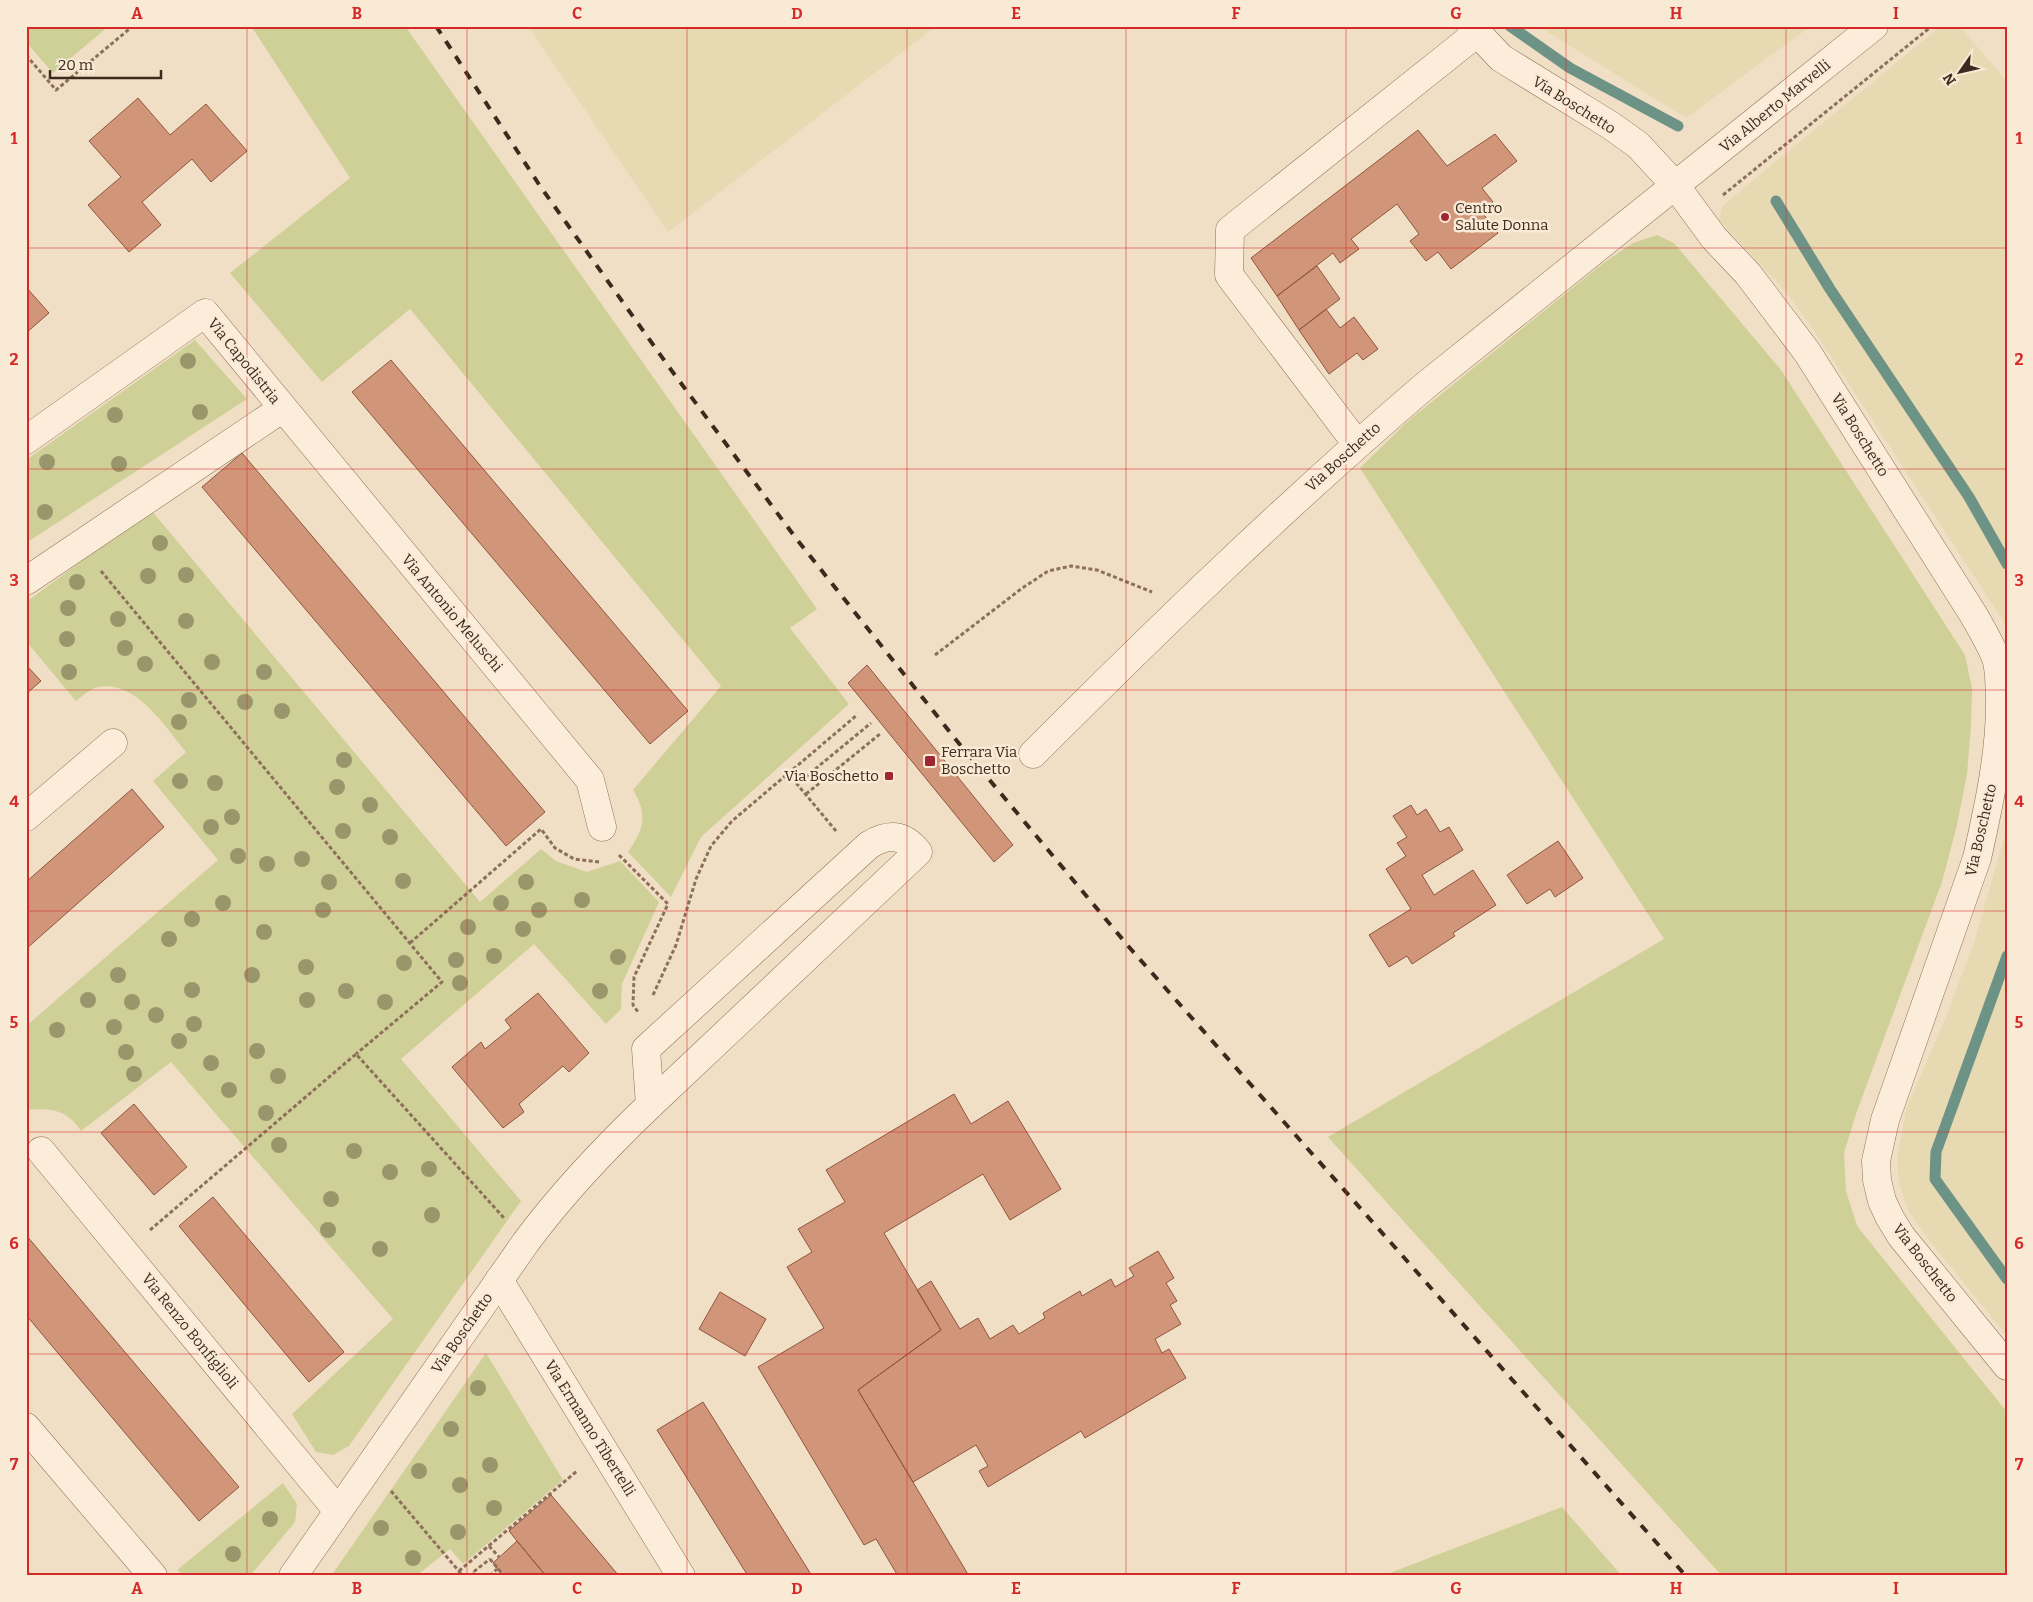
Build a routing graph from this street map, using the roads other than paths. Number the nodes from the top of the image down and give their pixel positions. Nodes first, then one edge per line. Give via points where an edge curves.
1 (1874, 26) edge
2 (1474, 29) edge
3 (1675, 185) junction
4 (283, 408) junction
5 (26, 440) edge
6 (1357, 444) junction
7 (26, 580) edge
8 (113, 743) dead end
9 (1033, 754) dead end
10 (26, 817) edge
11 (602, 827) dead end
12 (650, 1105) junction
13 (42, 1151) dead end
14 (500, 1280) junction
15 (2007, 1366) edge
16 (26, 1427) edge
17 (338, 1511) junction
18 (153, 1576) edge
19 (293, 1576) edge
20 (681, 1576) edge

1 - 3 street, Via Alberto Marvelli
2 - 3 street, Via Boschetto via 1508,63 1638,146
2 - 6 street via 1230,230 1229,275
3 - 6 street, Via Boschetto
3 - 15 street, Via Boschetto via 1807,352 1974,614 1996,660 2000,710 1997,744 1979,850 1885,1120 1876,1162 1882,1201 1901,1236
4 - 5 street, Via Capodistria via 205,313
4 - 7 street, Via Capodistria
4 - 11 street, Via Antonio Meluschi via 590,780
6 - 9 street, Via Boschetto via 1181,606
8 - 10 street
12 - 12 street, Via Boschetto via 918,852 912,844 901,838 880,839 856,856 646,1048
12 - 14 street, Via Boschetto via 588,1166 548,1213
13 - 17 street, Via Renzo Bonfiglioli
14 - 17 street, Via Boschetto
14 - 20 street, Via Ermanno Tibertelli
16 - 18 street
17 - 19 street, Via Boschetto

